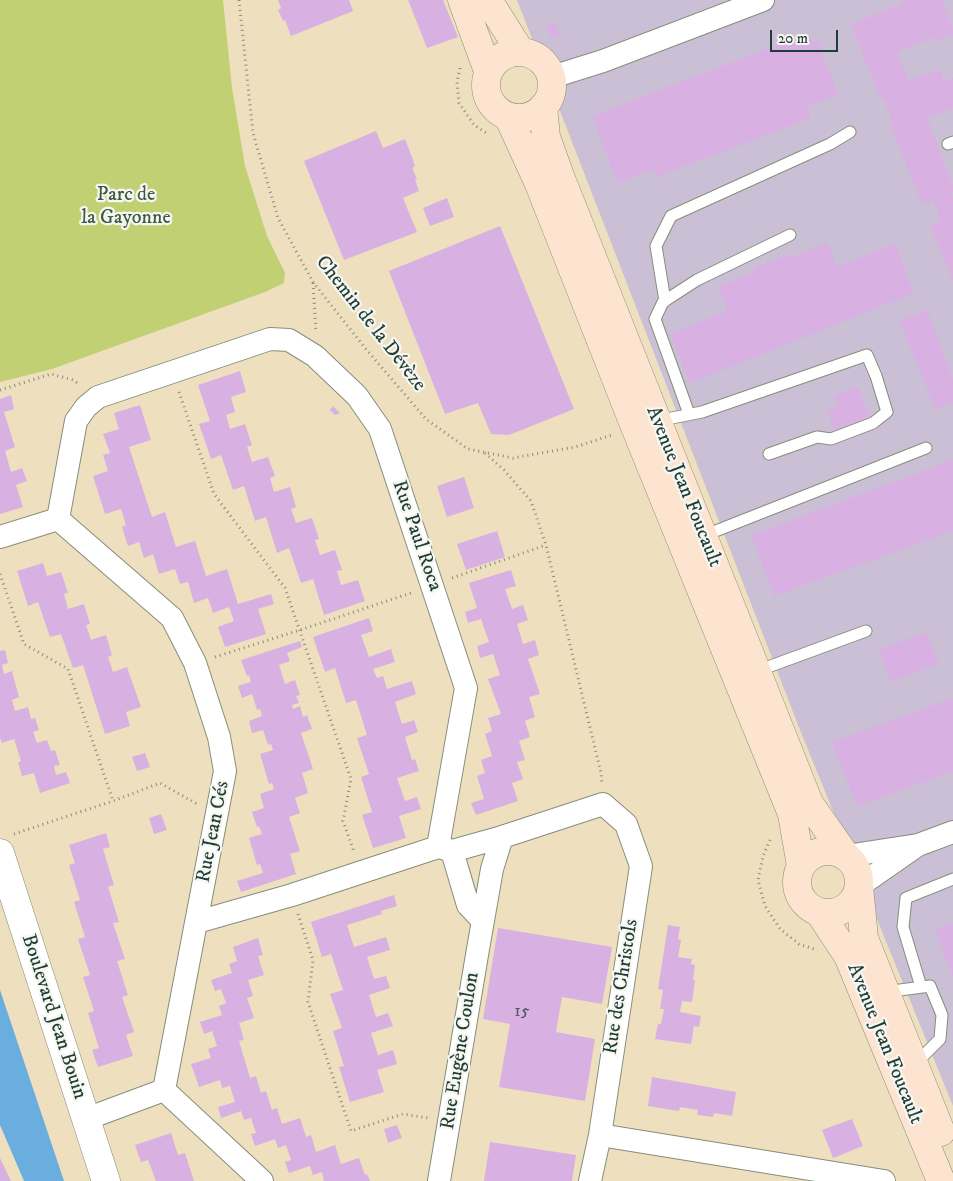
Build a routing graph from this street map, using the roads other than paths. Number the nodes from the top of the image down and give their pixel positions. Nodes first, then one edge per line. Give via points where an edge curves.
1 (462, 0) edge
2 (488, 0) edge
3 (763, 0) edge
4 (520, 51) junction
5 (488, 71) junction
6 (552, 77) junction
7 (543, 108) junction
8 (508, 116) junction
9 (850, 132) dead end
10 (790, 235) dead end
11 (665, 300) junction
12 (689, 414) junction
13 (646, 424) junction
14 (926, 448) dead end
15 (769, 454) dead end
16 (58, 519) junction
17 (703, 536) junction
18 (0, 537) edge
19 (866, 631) dead end
20 (757, 671) junction
21 (953, 832) edge
22 (502, 837) junction
23 (5, 844) edge
24 (918, 845) junction
25 (445, 849) junction
26 (846, 856) junction
27 (801, 866) junction
28 (953, 879) edge
29 (859, 886) junction
30 (819, 912) junction
31 (483, 921) junction
32 (197, 922) junction
33 (920, 987) junction
34 (885, 992) junction
35 (914, 1065) junction
36 (164, 1090) junction
37 (86, 1119) junction
38 (600, 1135) junction
39 (953, 1162) edge
40 (106, 1181) edge
41 (262, 1181) edge
42 (439, 1181) edge
43 (590, 1181) edge
44 (884, 1181) edge
45 (941, 1181) edge

1 - 5 main road
2 - 4 main road
3 - 6 street
4 - 5 main road via 501,56
4 - 6 main road via 540,59
5 - 8 main road via 488,96 495,108
6 - 7 main road via 551,94
7 - 8 main road via 527,117
7 - 13 main road, Avenue Jean Foucault via 546,137
8 - 13 main road, Avenue Jean Foucault
9 - 11 lane via 671,216 656,246
10 - 11 lane via 697,280
11 - 12 lane via 655,319
12 - 13 lane
12 - 15 lane via 866,355 887,412 873,423 831,439 817,437
13 - 17 main road, Avenue Jean Foucault
13 - 27 main road, Avenue Jean Foucault via 792,814
14 - 17 lane
16 - 18 street
16 - 25 street, Rue Paul Roca via 76,421 98,398 270,339 289,340 315,356 357,396 380,429 466,688
16 - 32 street, Rue Jean Cés via 172,618 195,663 226,771
17 - 20 main road, Avenue Jean Foucault
19 - 20 lane
20 - 26 main road, Avenue Jean Foucault via 809,804
21 - 24 street
22 - 25 street
22 - 31 street, Rue Eugène Coulon via 492,869
22 - 38 street, Rue des Christols via 604,804 626,824 641,866
23 - 37 street, Boulevard Jean Bouin
24 - 26 street
24 - 29 street
25 - 31 street via 468,905
25 - 32 street
26 - 27 main road via 821,851 806,859
26 - 29 main road via 857,870
27 - 30 main road via 796,879 799,893 806,905
28 - 33 lane via 906,898 903,926
29 - 30 main road via 845,908
29 - 34 main road, Avenue Jean Foucault via 864,938
30 - 45 main road, Avenue Jean Foucault via 848,956
31 - 42 street, Rue Eugène Coulon
32 - 36 street, Rue Jean Cés
33 - 34 lane
33 - 35 lane via 930,986 942,1015 940,1040
34 - 35 main road, Avenue Jean Foucault
35 - 39 main road, Avenue Jean Foucault
36 - 37 street
36 - 41 street
37 - 40 street, Boulevard Jean Bouin
38 - 43 street, Rue des Christols
38 - 44 street

